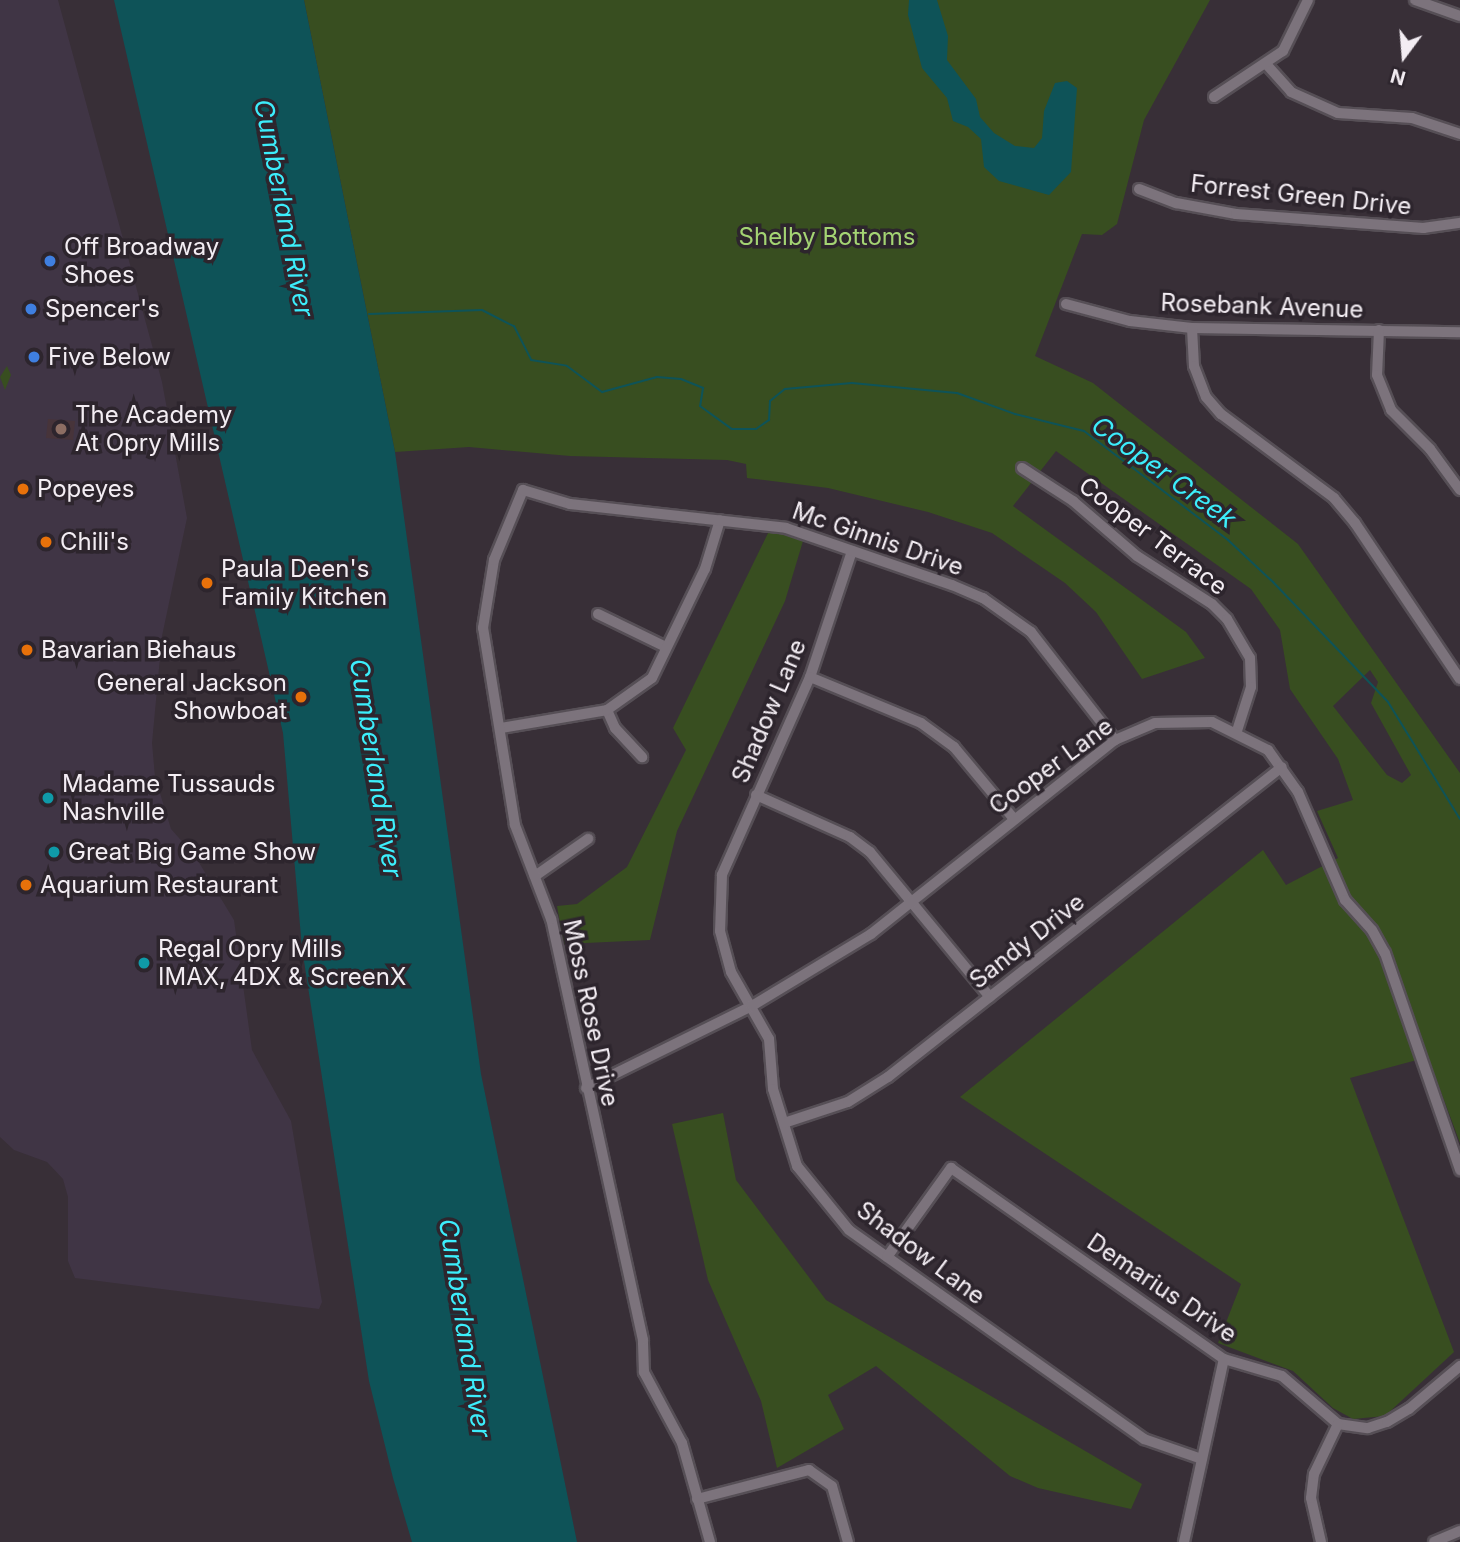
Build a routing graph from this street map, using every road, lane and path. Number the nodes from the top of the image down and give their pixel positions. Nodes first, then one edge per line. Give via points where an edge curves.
1 (1308, 0) edge
2 (1415, 0) edge
3 (1460, 16) edge
4 (1267, 65) junction
5 (1214, 97) dead end
6 (1460, 134) edge
7 (1139, 190) dead end
8 (1460, 223) edge
9 (1066, 304) dead end
10 (1192, 328) junction
11 (1379, 330) junction
12 (1460, 332) edge
13 (1022, 468) dead end
14 (523, 490) joint
15 (1460, 490) edge
16 (719, 520) junction
17 (852, 551) junction
18 (598, 614) dead end
19 (666, 647) junction
20 (810, 677) junction
21 (1460, 679) edge
22 (607, 710) junction
23 (501, 728) junction
24 (1237, 731) junction
25 (1115, 740) junction
26 (642, 757) dead end
27 (1282, 767) junction
28 (756, 795) junction
29 (1014, 819) junction
30 (588, 839) dead end
31 (535, 876) junction
32 (912, 900) junction
33 (990, 998) junction
34 (752, 1006) junction
35 (586, 1088) junction
36 (784, 1124) junction
37 (1460, 1170) edge
38 (887, 1257) junction
39 (1224, 1360) junction
40 (1460, 1366) edge
41 (1338, 1424) junction
42 (1199, 1458) junction
43 (697, 1500) junction
44 (1460, 1531) edge
45 (710, 1542) edge
46 (848, 1542) edge
47 (1184, 1542) edge
48 (1321, 1542) edge
49 (1434, 1542) edge

1 - 4 street via 1283,51
2 - 3 street
4 - 5 street
4 - 6 street via 1291,92 1338,113 1412,118
7 - 8 street, Forrest Green Drive via 1176,203 1236,214 1423,228
9 - 10 street, Rosebank Avenue via 1130,321
10 - 11 street, Rosebank Avenue
10 - 21 street via 1194,366 1206,397 1221,414 1334,498
11 - 12 street, Rosebank Avenue
11 - 15 street via 1377,375 1391,410 1430,449
13 - 24 street, Cooper Terrace via 1073,501 1137,556 1212,604 1227,619 1250,659 1251,687
14 - 16 street, Mc Ginnis Drive via 570,505
14 - 23 street, Moss Rose Drive via 494,560 485,616 485,651
16 - 17 street, Mc Ginnis Drive via 786,528
16 - 19 street via 705,569
17 - 20 street, Shadow Lane
17 - 25 street, Mc Ginnis Drive via 952,585 1004,612 1051,655
18 - 19 street
19 - 22 street via 652,678
20 - 28 street, Shadow Lane
20 - 29 street via 921,723 954,747
22 - 23 street
22 - 26 street via 615,728
23 - 31 street, Moss Rose Drive via 515,825
24 - 25 street, Cooper Lane via 1212,722 1183,720 1155,723
24 - 27 street, Cooper Lane via 1268,750
25 - 29 street, Cooper Lane
27 - 33 street, Sandy Drive
27 - 37 street, Cooper Lane via 1298,792 1345,901 1372,930 1385,953
28 - 32 street via 850,837 870,852
28 - 34 street, Shadow Lane via 722,875 720,931 731,972
29 - 32 street, Cooper Lane
30 - 31 street
31 - 35 street, Moss Rose Drive via 551,919
32 - 33 street
32 - 34 street, Cooper Lane via 871,934
33 - 36 street, Sandy Drive via 848,1102
34 - 35 street, Cooper Lane
34 - 36 street, Shadow Lane via 769,1039 773,1089
35 - 43 street, Moss Rose Drive via 643,1340 644,1372 682,1443
36 - 38 street, Shadow Lane via 797,1167 824,1202 849,1230
38 - 39 street, Demarius Drive via 951,1168
38 - 42 street, Shadow Lane via 1144,1439
39 - 41 street, Demarius Drive via 1282,1376
39 - 42 street
40 - 41 street via 1387,1422 1368,1429
41 - 48 street via 1314,1474 1311,1498
42 - 47 street
43 - 45 street, Moss Rose Drive
43 - 46 street via 809,1469 832,1486
44 - 49 street

